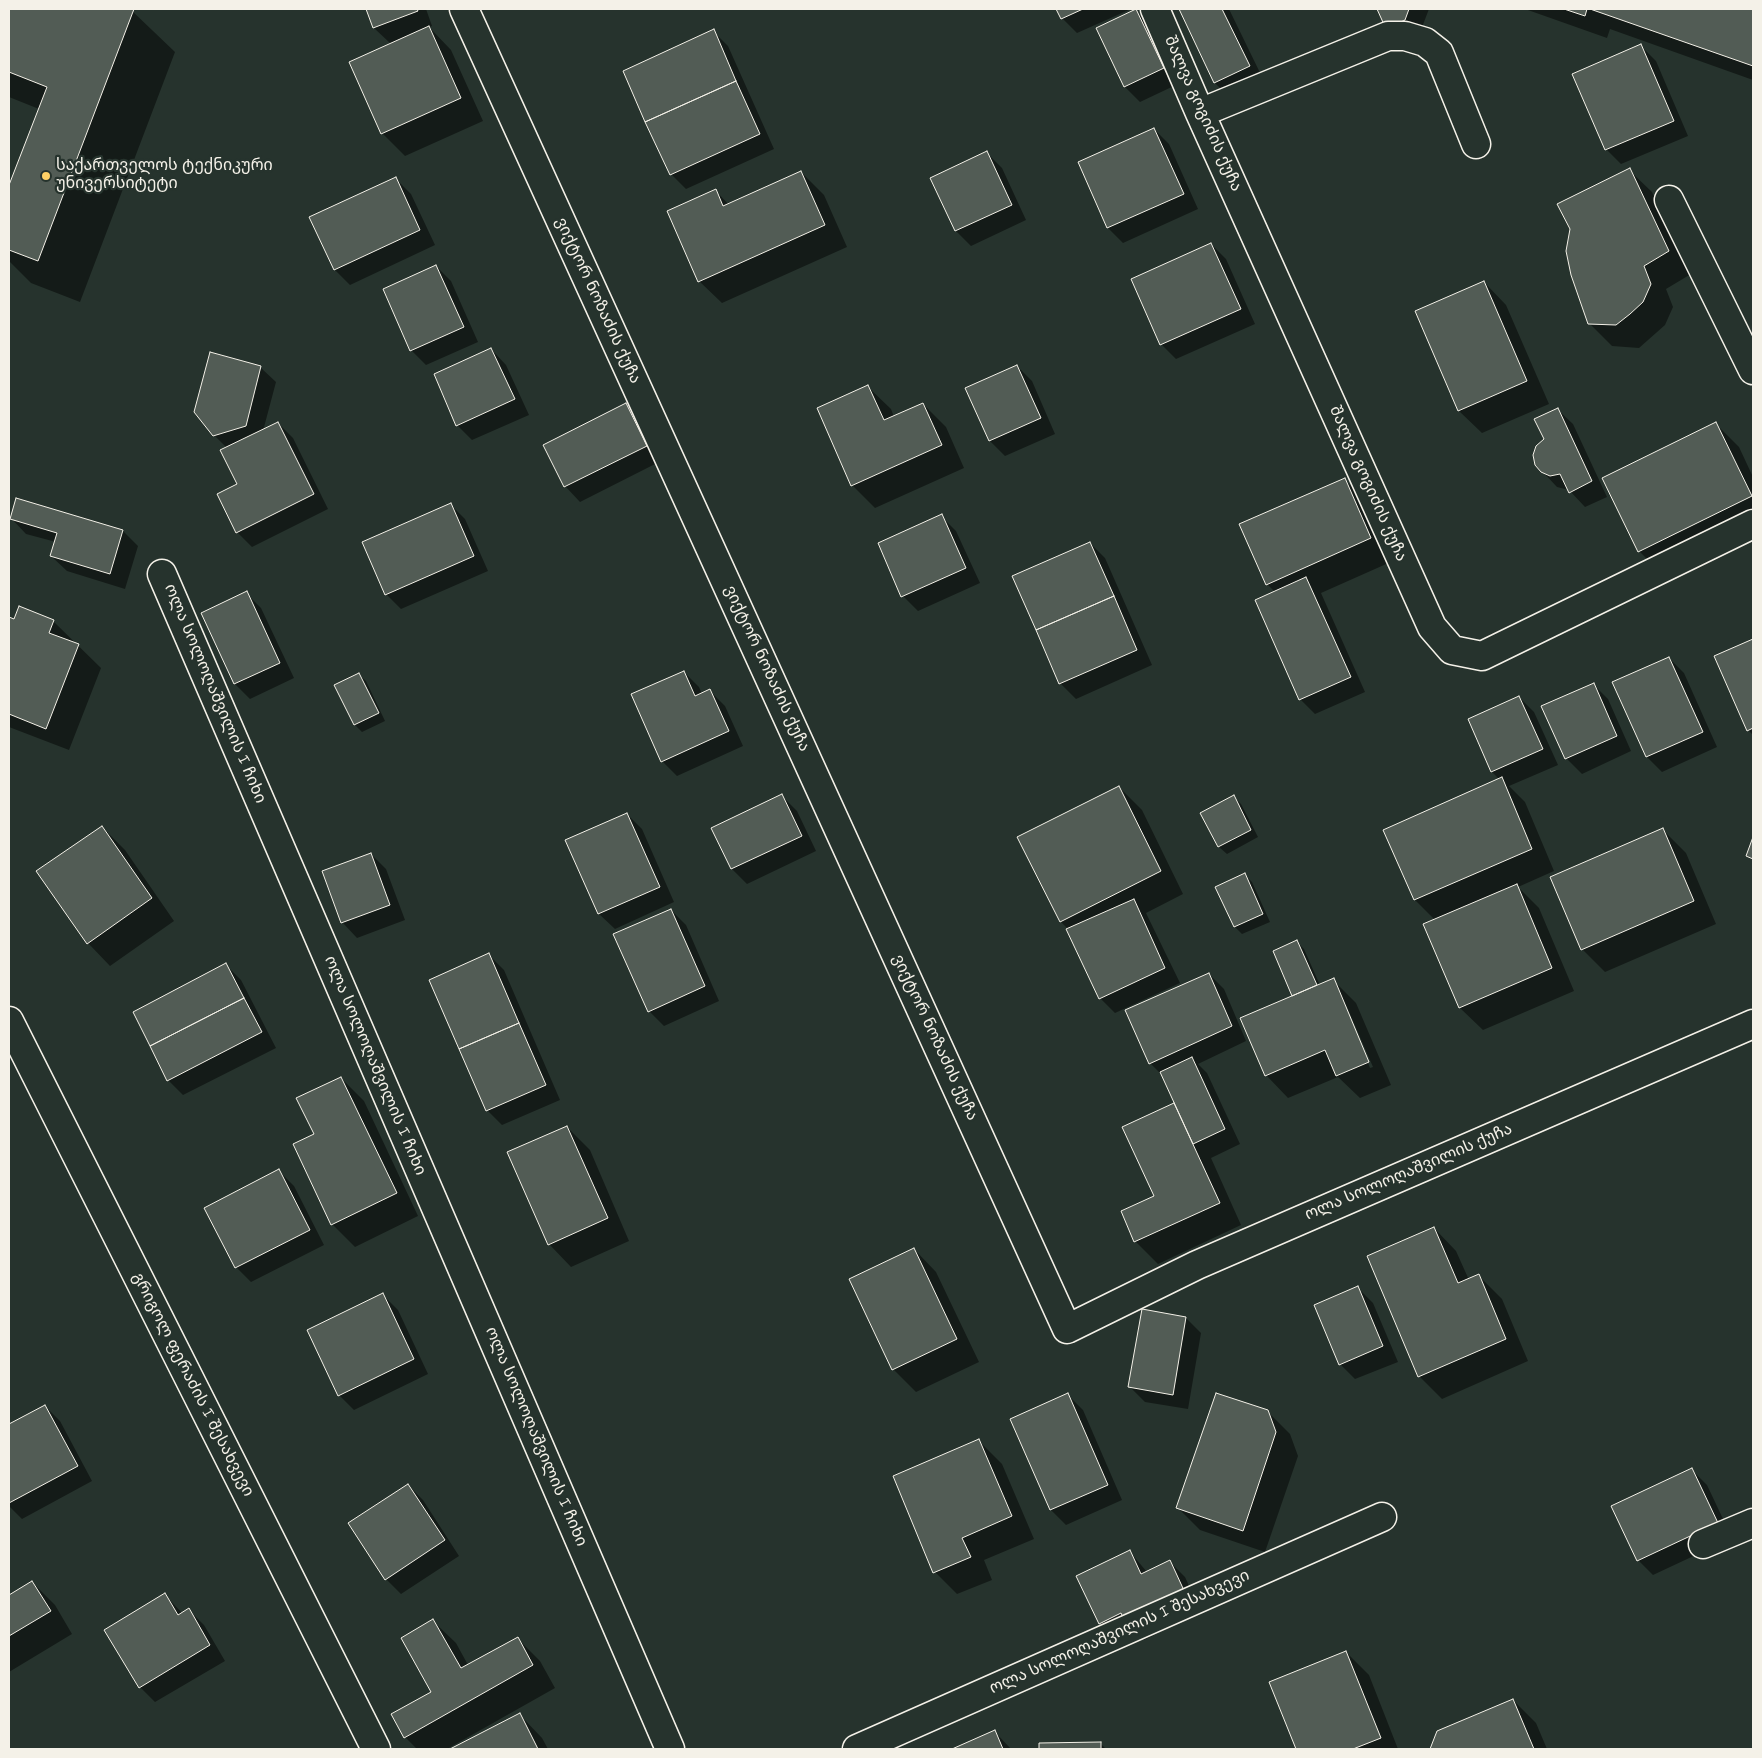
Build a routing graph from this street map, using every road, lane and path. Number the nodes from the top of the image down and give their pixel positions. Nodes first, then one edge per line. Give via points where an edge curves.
1 (464, 9) edge
2 (1156, 9) edge
3 (1200, 113) junction
4 (1476, 144) dead end
5 (1669, 200) dead end
6 (1753, 370) edge
7 (1753, 524) edge
8 (162, 574) dead end
9 (9, 1021) edge
10 (1753, 1024) edge
11 (1067, 1329) joint
12 (1382, 1517) dead end
13 (1753, 1523) edge
14 (1703, 1544) dead end
15 (376, 1749) edge
16 (670, 1749) edge
17 (857, 1749) edge

1 - 11 street, ვიქტორ ნოზაძის ქუჩა
2 - 3 street, შალვა გოგიძის ქუჩა
3 - 4 street via 1388,36 1406,36 1425,42 1439,53
3 - 7 street, შალვა გოგიძის ქუჩა via 1432,627 1452,650 1482,656
5 - 6 street
8 - 16 street, ოლა სოლოღაშვილის I ჩიხი
9 - 15 street, გრიგოლ ფერაძის I შესახვევი
10 - 11 street, ოლა სოლოღაშვილის ქუჩა via 1197,1265
12 - 17 street, ოლა სოლოღაშვილის I შესახვევი
13 - 14 street

